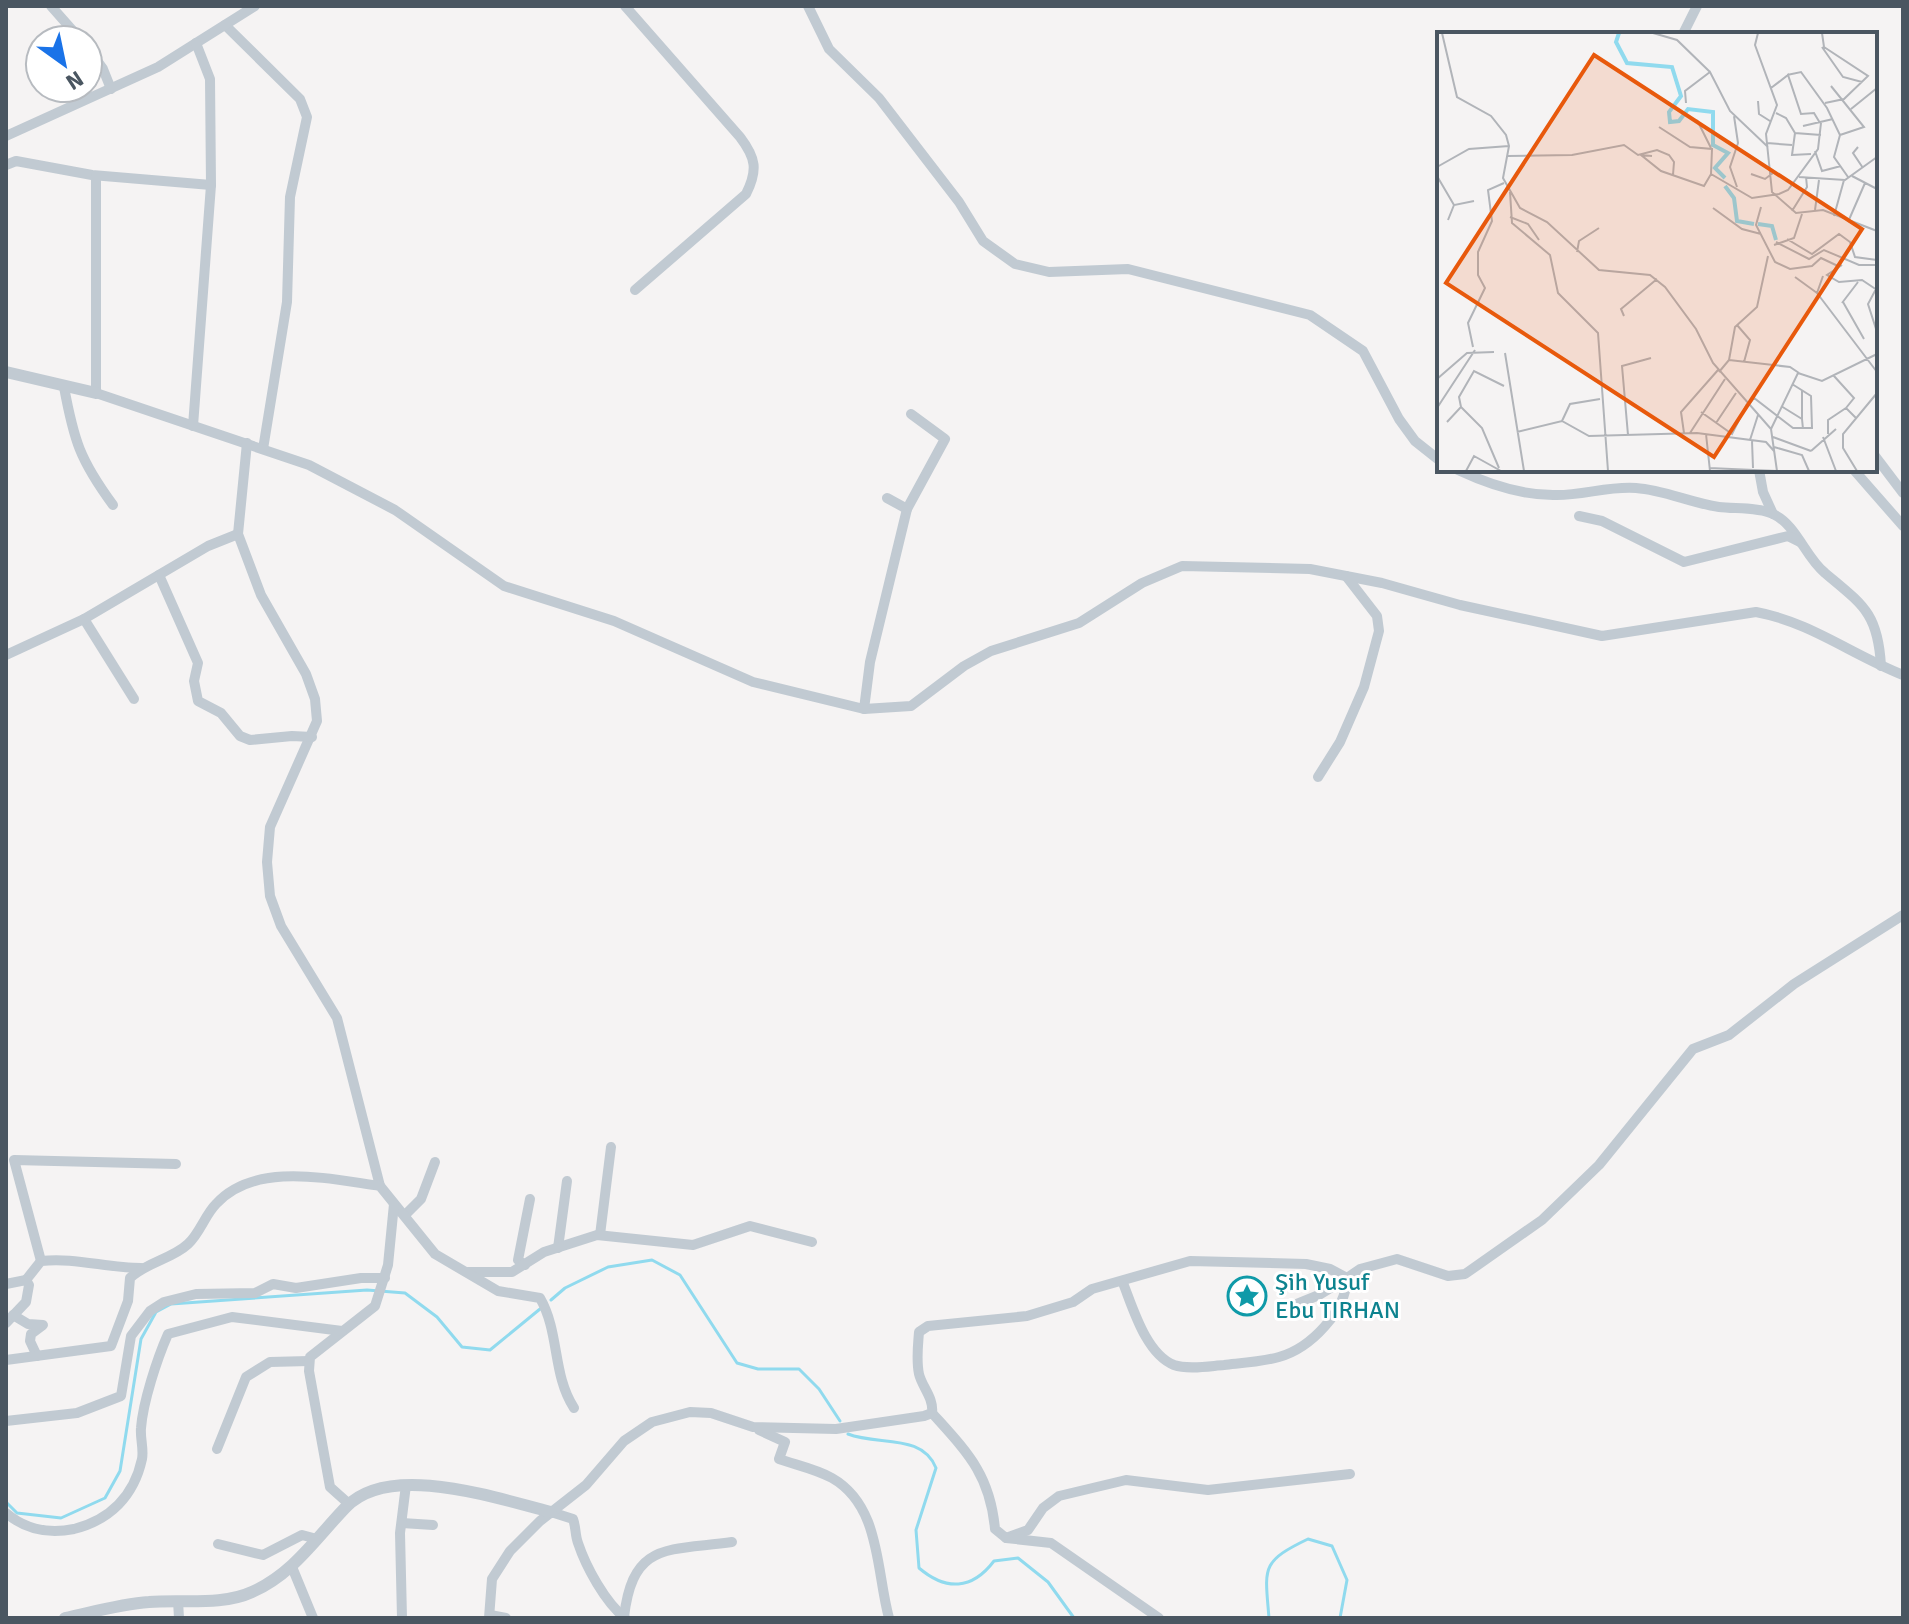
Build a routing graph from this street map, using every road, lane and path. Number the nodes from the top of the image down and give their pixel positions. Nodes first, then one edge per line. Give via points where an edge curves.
1 (51, 6) edge
2 (255, 6) edge
3 (625, 6) edge
4 (808, 6) edge
5 (1697, 6) edge
6 (67, 24) edge
7 (225, 25) junction
8 (1684, 32) edge
9 (196, 43) junction
10 (104, 72) edge
11 (111, 89) junction
12 (6, 136) edge
13 (6, 165) edge
14 (96, 176) junction
15 (211, 185) junction
16 (635, 290) dead end
17 (6, 372) edge
18 (64, 387) junction
19 (96, 393) junction
20 (911, 414) dead end
21 (193, 426) junction
22 (247, 443) junction
23 (263, 449) junction
24 (1437, 458) edge
25 (1877, 459) edge
26 (1462, 472) edge
27 (1759, 472) edge
28 (1856, 472) edge
29 (1903, 493) edge
30 (887, 498) dead end
31 (113, 505) dead end
32 (907, 509) junction
33 (1773, 514) junction
34 (1579, 516) dead end
35 (1903, 526) edge
36 (238, 534) junction
37 (1802, 542) junction
38 (159, 575) junction
39 (1346, 576) junction
40 (84, 619) junction
41 (6, 655) edge
42 (1881, 666) junction
43 (1903, 675) edge
44 (134, 699) dead end
45 (864, 709) junction
46 (312, 737) junction
47 (1318, 777) dead end
48 (1903, 915) edge
49 (611, 1147) dead end
50 (10, 1160) edge
51 (435, 1162) dead end
52 (176, 1164) dead end
53 (567, 1181) dead end
54 (380, 1186) junction
55 (530, 1199) dead end
56 (394, 1204) junction
57 (405, 1215) junction
58 (600, 1235) junction
59 (812, 1242) dead end
60 (558, 1248) junction
61 (41, 1261) junction
62 (525, 1265) junction
63 (141, 1268) junction
64 (468, 1272) junction
65 (1347, 1278) junction
66 (26, 1280) junction
67 (384, 1282) junction
68 (1123, 1283) junction
69 (6, 1284) edge
70 (1287, 1308) dead end
71 (10, 1319) edge
72 (342, 1331) junction
73 (37, 1356) junction
74 (6, 1360) edge
75 (309, 1361) junction
76 (574, 1408) dead end
77 (932, 1413) junction
78 (6, 1421) edge
79 (753, 1427) junction
80 (217, 1449) dead end
81 (1350, 1474) dead end
82 (406, 1485) junction
83 (349, 1504) junction
84 (551, 1512) junction
85 (6, 1513) edge
86 (402, 1523) junction
87 (433, 1525) dead end
88 (1006, 1538) junction
89 (317, 1539) junction
90 (732, 1542) dead end
91 (218, 1544) dead end
92 (292, 1567) junction
93 (178, 1601) junction
94 (88, 1616) edge
95 (490, 1616) edge
96 (65, 1618) edge
97 (179, 1618) edge
98 (313, 1618) edge
99 (402, 1618) edge
100 (506, 1618) edge
101 (624, 1618) edge
102 (889, 1618) edge
103 (1159, 1618) edge

1 - 6 street
2 - 7 street
3 - 16 street via 754,155 755,175 746,194
4 - 24 street via 829,49 879,98 983,241 1015,264 1049,272 1128,269 1310,315 1363,351 1399,419
5 - 8 street
7 - 9 street
7 - 23 street via 300,99 307,117 290,197 287,302
9 - 11 street
9 - 15 street via 210,79
10 - 11 street
11 - 12 street
13 - 14 street via 16,161
14 - 15 street
14 - 19 street
15 - 21 street
17 - 18 street
18 - 19 street
18 - 31 street via 76,447
19 - 21 street
20 - 32 street via 945,439
21 - 22 street
22 - 23 street
22 - 36 street
23 - 45 street via 309,465 395,510 504,586 614,621 753,682
25 - 29 street
26 - 33 street via 1529,493 1557,496 1639,488 1693,503
27 - 33 street
28 - 35 street
30 - 32 street
32 - 45 street via 870,662
33 - 37 street
34 - 37 street via 1602,521 1684,562 1788,536
36 - 38 street
36 - 46 street via 261,595 306,674 315,699
37 - 42 street via 1821,570 1873,620
38 - 40 street
38 - 46 street via 198,663 198,701 221,713 250,740
39 - 42 street via 1602,636 1756,612 1820,632
39 - 45 street via 1310,569 1182,566 1142,583 1079,623 991,651 911,706
39 - 47 street via 1377,616 1377,644 1347,727
40 - 41 street
40 - 44 street
42 - 43 street
46 - 54 street via 270,827 270,896 281,926 337,1018
48 - 65 street via 1794,984 1729,1035 1693,1049 1599,1165 1542,1220 1465,1274 1448,1276 1397,1259
49 - 58 street
50 - 52 street
50 - 61 street
51 - 57 street via 421,1199
53 - 60 street
54 - 56 street
54 - 63 street via 326,1178 244,1182 214,1205 188,1245
55 - 62 street via 518,1260
56 - 57 street
56 - 67 street
57 - 64 street via 435,1254
58 - 59 street via 693,1245 750,1226
58 - 60 street
60 - 62 street
61 - 63 street via 61,1258 106,1268
61 - 66 street
62 - 64 street via 501,1273
63 - 73 street via 130,1278 128,1301 111,1346
64 - 76 street via 498,1291 540,1298 549,1314 560,1380
65 - 68 street via 1306,1264 1190,1261
65 - 68 street via 1339,1311 1282,1356 1206,1366 1174,1365 1154,1348
65 - 70 street
66 - 69 street
66 - 71 street via 26,1302
67 - 72 street via 375,1306
67 - 78 street via 361,1278 296,1288 273,1284 255,1293 196,1294 164,1302 131,1336 121,1396 77,1413
68 - 77 street via 1092,1289 1073,1302 1027,1316 928,1326 919,1332 917,1362
71 - 73 street via 43,1325 31,1334
72 - 75 street
72 - 85 street via 232,1317 168,1334 155,1364 141,1426 142,1458 124,1501 96,1523 51,1534
73 - 74 street
75 - 80 street via 270,1362 246,1377
75 - 83 street via 330,1487
77 - 79 street via 836,1429
77 - 88 street via 982,1473 993,1500 995,1529
79 - 84 street via 711,1413 690,1412 652,1422 624,1441 586,1485
79 - 102 street via 785,1442 779,1459 834,1479 860,1508 875,1538
81 - 88 street via 1208,1490 1126,1480 1059,1496 1028,1530
82 - 83 street via 380,1489
82 - 84 street via 453,1488
82 - 86 street
83 - 89 street
84 - 95 street via 510,1551 492,1579
84 - 101 street via 573,1519 576,1540
86 - 87 street
86 - 99 street
88 - 103 street via 1051,1543
89 - 91 street via 302,1535 263,1555
89 - 92 street
90 - 101 street via 646,1559 628,1588
92 - 93 street via 251,1593
92 - 98 street
93 - 94 street via 125,1605
93 - 97 street
94 - 96 street
95 - 100 street

